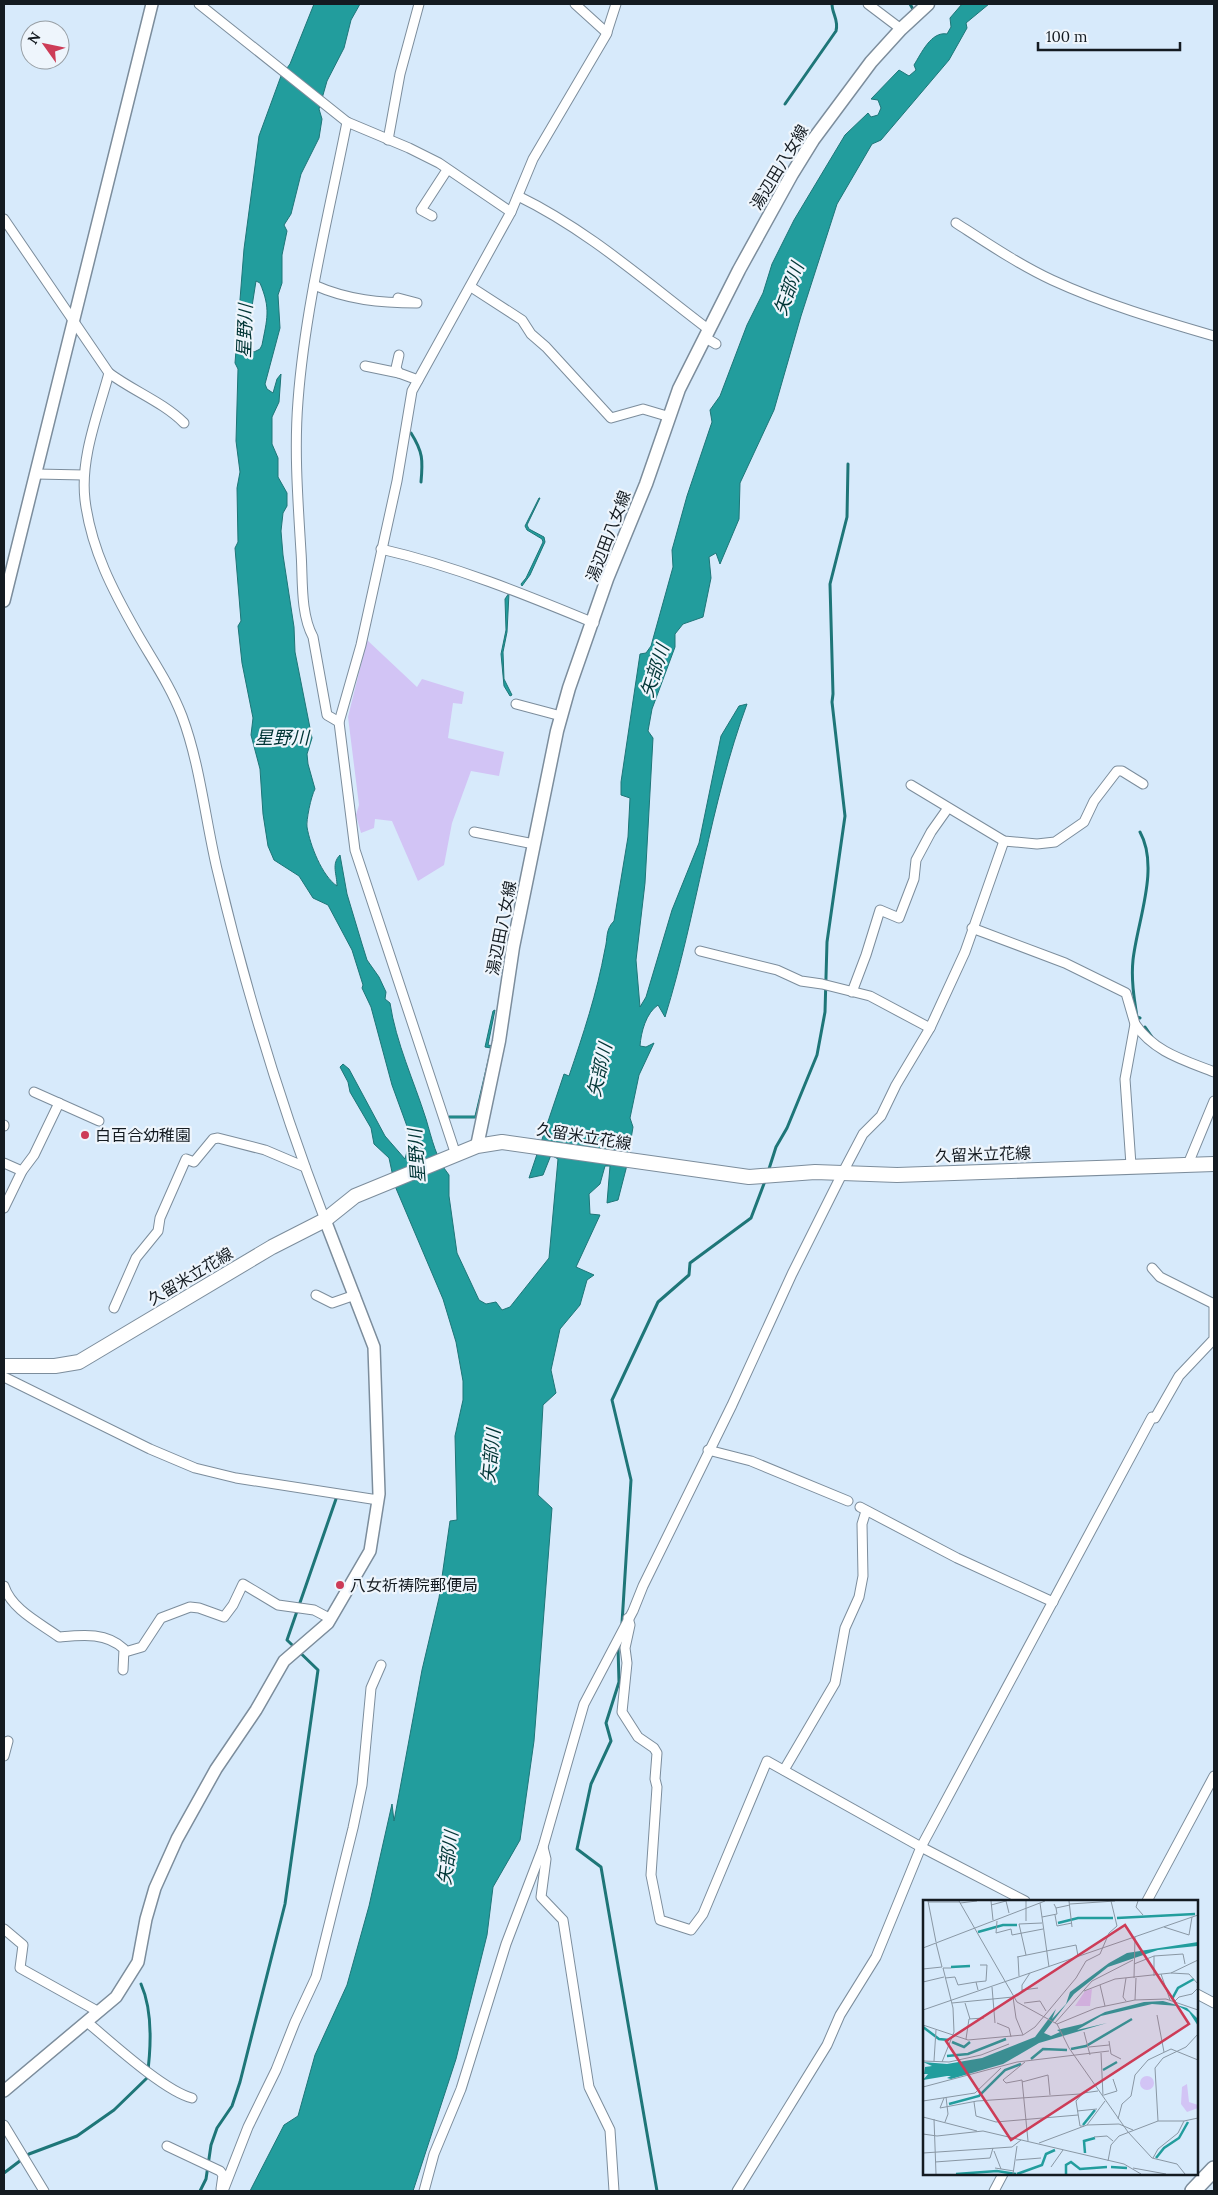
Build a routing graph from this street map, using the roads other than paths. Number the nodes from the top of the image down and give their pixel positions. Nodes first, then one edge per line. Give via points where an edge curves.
1 (152, 4) edge
2 (200, 4) edge
3 (419, 4) edge
4 (575, 4) edge
5 (616, 4) edge
6 (868, 4) edge
7 (928, 4) edge
8 (901, 29) junction
9 (607, 33) junction
10 (347, 122) junction
11 (388, 140) junction
12 (448, 170) junction
13 (518, 196) junction
14 (511, 212) junction
15 (432, 216) dead end
16 (4, 219) edge
17 (956, 222) dead end
18 (314, 285) junction
19 (470, 287) junction
20 (398, 298) dead end
21 (74, 320) junction
22 (706, 333) junction
23 (1214, 336) edge
24 (716, 344) dead end
25 (399, 355) dead end
26 (365, 366) dead end
27 (109, 373) junction
28 (399, 373) junction
29 (418, 380) junction
30 (670, 417) junction
31 (184, 423) dead end
32 (36, 474) junction
33 (84, 476) junction
34 (381, 549) junction
35 (7, 576) edge
36 (4, 601) edge
37 (594, 623) junction
38 (516, 704) dead end
39 (561, 716) junction
40 (339, 722) junction
41 (1143, 784) dead end
42 (911, 785) dead end
43 (948, 808) junction
44 (474, 832) dead end
45 (1004, 841) junction
46 (534, 844) junction
47 (972, 928) junction
48 (700, 951) dead end
49 (852, 992) junction
50 (1135, 1024) junction
51 (930, 1028) junction
52 (1214, 1072) edge
53 (34, 1092) dead end
54 (1214, 1101) edge
55 (58, 1103) junction
56 (99, 1121) dead end
57 (477, 1146) junction
58 (454, 1156) junction
59 (4, 1163) edge
60 (1188, 1164) junction
61 (1214, 1164) edge
62 (1131, 1165) junction
63 (305, 1167) junction
64 (22, 1171) junction
65 (843, 1172) junction
66 (4, 1208) edge
67 (325, 1220) junction
68 (1152, 1268) dead end
69 (316, 1295) dead end
70 (355, 1295) junction
71 (1214, 1303) edge
72 (114, 1308) dead end
73 (1214, 1339) edge
74 (4, 1366) edge
75 (4, 1377) edge
76 (708, 1450) junction
77 (378, 1500) junction
78 (848, 1501) dead end
79 (4, 1586) edge
80 (1053, 1602) junction
81 (628, 1618) junction
82 (331, 1619) junction
83 (125, 1652) junction
84 (381, 1665) dead end
85 (123, 1670) dead end
86 (8, 1741) dead end
87 (4, 1756) edge
88 (782, 1769) junction
89 (1214, 1776) edge
90 (543, 1847) junction
91 (921, 1847) junction
92 (1023, 1900) edge
93 (1148, 1900) edge
94 (4, 1929) edge
95 (1198, 1995) edge
96 (1214, 2003) edge
97 (99, 2012) junction
98 (87, 2022) junction
99 (4, 2091) edge
100 (192, 2098) dead end
101 (4, 2125) edge
102 (168, 2146) dead end
103 (1214, 2169) edge
104 (1002, 2175) edge
105 (44, 2191) edge
106 (222, 2191) edge
107 (424, 2191) edge
108 (614, 2191) edge
109 (737, 2191) edge
110 (994, 2191) edge
111 (1193, 2191) edge

1 - 21 street
2 - 10 street
3 - 11 street via 400,74
4 - 9 street
5 - 9 street
6 - 8 street
7 - 8 main road, 湯辺田八女線
8 - 22 main road, 湯辺田八女線 via 871,62 813,140
9 - 13 street via 533,158
10 - 11 street
10 - 18 street
11 - 12 street
12 - 14 street
12 - 15 street via 421,210
13 - 14 street
13 - 22 street via 586,234
14 - 19 street
16 - 21 street
17 - 23 street via 994,248 1051,279 1144,316
18 - 20 street via 358,300 417,304
18 - 40 street via 298,401 297,484 309,629 314,637 327,715
19 - 29 street
19 - 30 street via 522,320 531,334 610,418 643,409
21 - 27 street
21 - 32 street
22 - 24 street
22 - 30 main road, 湯辺田八女線
25 - 28 street via 396,368
26 - 28 street
27 - 31 street via 176,414
27 - 33 street
28 - 29 street
29 - 34 street via 412,391 397,481
30 - 37 main road, 湯辺田八女線 via 607,579
32 - 33 street
32 - 35 street
33 - 63 street via 93,543 137,634 167,682 182,717 239,951
34 - 37 street via 422,558 495,582
34 - 40 street via 361,645
35 - 36 street
37 - 39 main road, 湯辺田八女線
38 - 39 street
39 - 46 main road, 湯辺田八女線
40 - 58 street via 355,850
41 - 45 street via 1117,771 1094,801 1084,822 1055,842
42 - 43 street
43 - 45 street
43 - 49 street via 916,860 914,879 899,918 880,910
44 - 46 street
45 - 47 street
46 - 57 main road, 湯辺田八女線 via 512,947 499,1041
47 - 50 street via 1064,963 1126,992
47 - 51 street via 950,987
48 - 49 street via 777,970 801,981
49 - 51 street via 870,996
50 - 52 street via 1158,1049
50 - 62 street via 1125,1080
51 - 65 street via 881,1116 863,1134
53 - 55 street
54 - 60 street
55 - 56 street
55 - 64 street via 34,1155
57 - 58 main road, 久留米立花線
57 - 65 main road, 久留米立花線 via 502,1142 529,1144 749,1177
58 - 67 main road, 久留米立花線 via 355,1196
59 - 64 street
60 - 61 main road, 久留米立花線
60 - 62 main road, 久留米立花線
62 - 65 main road, 久留米立花線 via 986,1173 897,1175
63 - 67 street
63 - 72 street via 265,1150 213,1139 194,1162 186,1159 160,1218 158,1231 136,1258
64 - 66 street
65 - 76 street
67 - 70 street
67 - 74 main road, 久留米立花線 via 79,1362 55,1366
68 - 71 street via 1160,1277
69 - 70 street via 332,1303
70 - 77 street via 374,1347
71 - 73 street
73 - 80 street via 1179,1376 1155,1418 1152,1417
75 - 77 street via 195,1468 236,1478
76 - 78 street via 751,1461
76 - 81 street
77 - 82 street via 370,1551
79 - 83 street via 17,1607 59,1638 102,1637 119,1644
80 - 88 street via 957,1558 863,1509 863,1576 859,1597 845,1628 835,1683
80 - 91 street
81 - 88 street via 622,1712 638,1738 657,1753 655,1780 658,1787 651,1875 660,1920 691,1930 703,1914 767,1761
81 - 90 street via 584,1704
82 - 83 street via 314,1610 278,1605 243,1584 224,1617 190,1607 161,1618 142,1647
82 - 97 street via 284,1661 216,1769 177,1839 155,1888 138,1962 116,1997
83 - 85 street
84 - 106 street via 370,1688 362,1785 316,1977
86 - 87 street
88 - 91 street
89 - 93 street
90 - 107 street via 506,1944 461,2088 434,2154
90 - 108 street via 546,1859 541,1897 563,1920 589,2087 610,2130
91 - 92 street
91 - 109 street via 876,1957 840,2015 827,2046
94 - 97 street via 23,1945 20,1968
95 - 96 street
97 - 98 street
98 - 99 street
98 - 100 street via 145,2069 181,2095
101 - 105 street
102 - 106 street via 220,2171
103 - 111 highway
104 - 110 street

